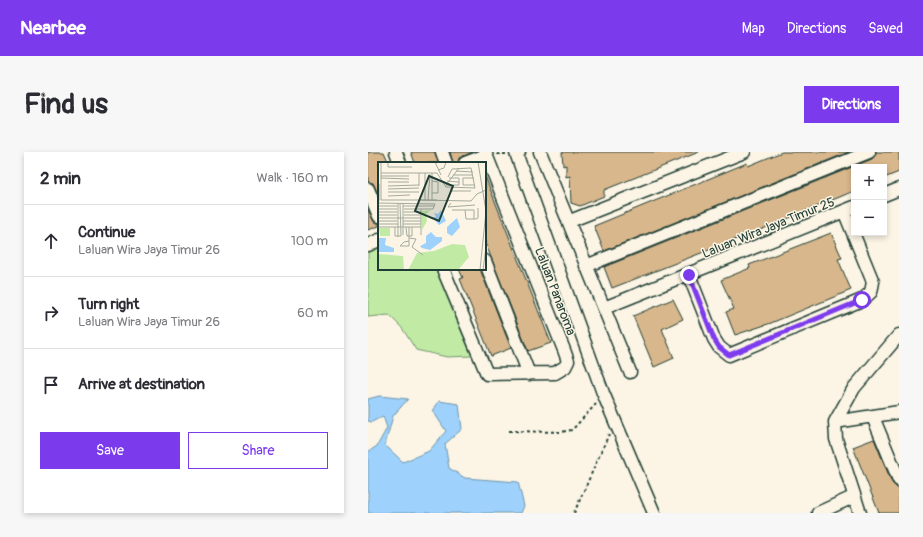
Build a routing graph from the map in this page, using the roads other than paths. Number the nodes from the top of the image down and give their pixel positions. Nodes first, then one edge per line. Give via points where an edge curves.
1 (396, 152) edge
2 (442, 152) edge
3 (540, 152) edge
4 (744, 152) edge
5 (869, 152) edge
6 (485, 153) edge
7 (518, 153) edge
8 (400, 162) edge
9 (446, 162) edge
10 (467, 162) edge
11 (368, 189) edge
12 (899, 189) edge
13 (887, 194) edge
14 (849, 209) edge
15 (378, 214) edge
16 (570, 221) junction
17 (378, 240) edge
18 (368, 245) edge
19 (486, 264) edge
20 (586, 266) junction
21 (443, 270) edge
22 (689, 275) junction
23 (604, 308) junction
24 (899, 335) edge
25 (630, 372) dead end
26 (529, 374) junction
27 (899, 412) edge
28 (873, 417) junction
29 (836, 422) junction
30 (899, 480) edge
31 (854, 496) junction
32 (654, 513) edge
33 (818, 513) edge
34 (860, 513) edge

1 - 8 street
2 - 9 street
3 - 16 street
4 - 16 street
5 - 20 street
6 - 10 street
6 - 26 street, Laluan Panaroma via 568,360 565,367 555,372
7 - 32 street via 603,393
11 - 15 street
12 - 13 street
14 - 22 street, Laluan Wira Jaya Timur 25
14 - 22 street via 873,282 871,292 862,300 729,355 714,339
16 - 20 street
17 - 18 street
19 - 26 street
20 - 23 street
21 - 26 street, Laluan Panaroma via 487,374
22 - 23 street, Laluan Wira Jaya Timur 25
23 - 25 street
24 - 29 street via 854,388
27 - 28 street
28 - 29 street
28 - 30 street
29 - 31 street via 836,439
31 - 33 street
31 - 34 street

